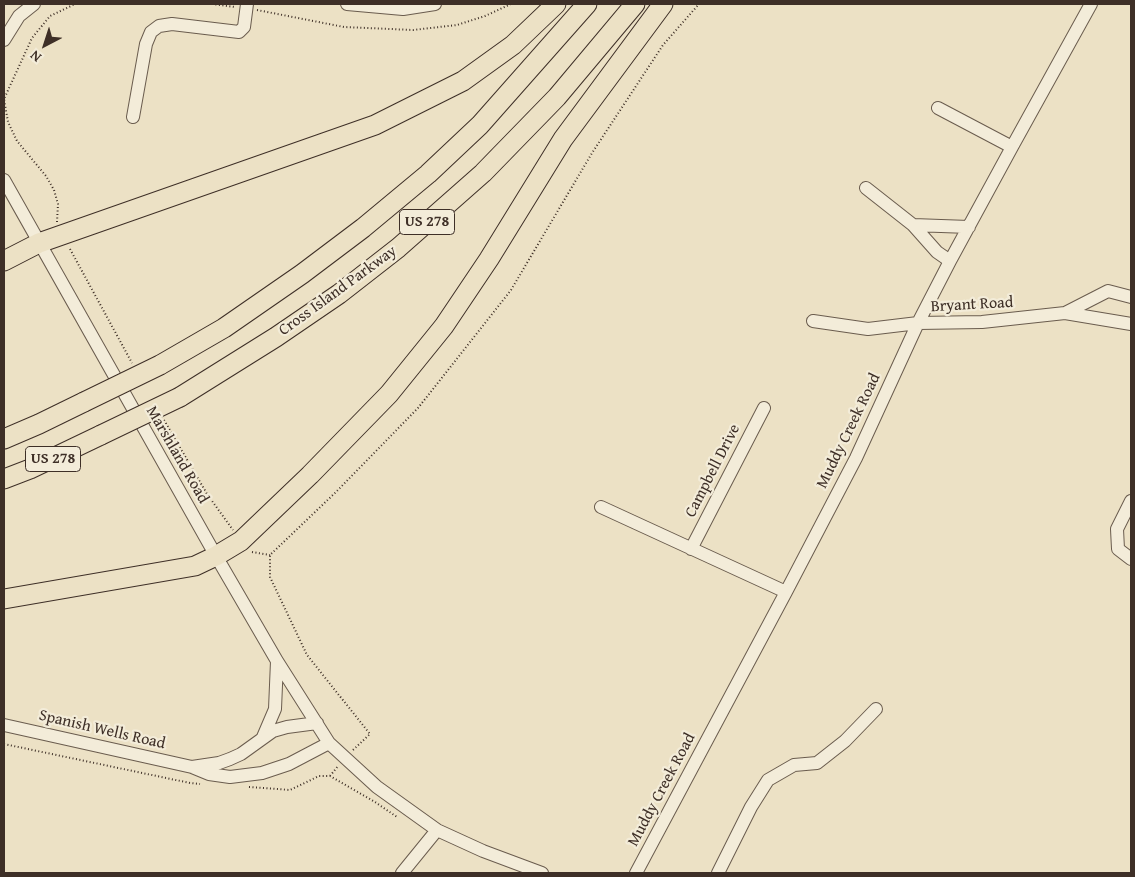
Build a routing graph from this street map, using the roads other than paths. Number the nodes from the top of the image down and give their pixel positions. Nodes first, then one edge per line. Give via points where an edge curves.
1 (34, 4) edge
2 (346, 4) edge
3 (435, 4) edge
4 (556, 4) edge
5 (587, 4) edge
6 (635, 4) edge
7 (663, 4) edge
8 (1091, 4) edge
9 (247, 6) edge
10 (4, 40) edge
11 (938, 108) dead end
12 (133, 117) dead end
13 (1012, 147) junction
14 (4, 180) edge
15 (866, 188) dead end
16 (913, 225) junction
17 (969, 227) junction
18 (38, 243) junction
19 (4, 261) edge
20 (950, 261) junction
21 (1131, 297) edge
22 (1065, 313) junction
23 (814, 321) dead end
24 (918, 323) junction
25 (1131, 324) edge
26 (764, 408) dead end
27 (4, 439) edge
28 (4, 479) edge
29 (1131, 501) edge
30 (601, 507) dead end
31 (691, 549) junction
32 (216, 556) junction
33 (1131, 559) edge
34 (786, 592) junction
35 (4, 599) edge
36 (277, 661) junction
37 (876, 709) dead end
38 (316, 723) junction
39 (4, 725) edge
40 (263, 737) junction
41 (329, 742) junction
42 (192, 767) junction
43 (437, 830) junction
44 (534, 872) edge
45 (402, 873) edge
46 (636, 873) edge
47 (718, 873) edge

1 - 10 street via 19,16
2 - 3 street via 404,9
4 - 18 highway via 513,45 463,81 375,125
5 - 27 highway, US 278, bridge via 480,125 428,174 302,274 224,328 160,364
6 - 28 highway, Cross Island Parkway / US 278, bridge via 557,97 483,173 398,248 339,294 180,397 30,470
7 - 32 highway via 563,139 444,326 389,394 241,541
8 - 13 street, Muddy Creek Road
9 - 12 street via 244,27 239,32 172,24 159,26 150,32
11 - 13 street
13 - 17 street, Muddy Creek Road
14 - 18 street, Marshland Road
15 - 16 street
16 - 17 street
16 - 20 street via 937,252
17 - 20 street, Muddy Creek Road
18 - 19 highway
18 - 32 street, Marshland Road
20 - 24 street, Muddy Creek Road
21 - 22 street via 1108,291
22 - 24 street, Bryant Road via 982,322
22 - 25 street, Bryant Road
23 - 24 street, Bryant Road via 868,328
24 - 34 street, Muddy Creek Road via 856,458
26 - 31 street, Campbell Drive
29 - 33 street via 1118,529 1118,549
30 - 31 street
31 - 34 street
32 - 35 highway via 195,566
32 - 36 street, Marshland Road
34 - 46 street, Muddy Creek Road
36 - 38 street, Marshland Road
36 - 40 street, Spanish Wells Road via 275,709
37 - 47 street via 845,741 817,763 794,764 768,780
38 - 40 street, Spanish Wells Road via 287,727
38 - 41 street, Marshland Road
39 - 42 street, Spanish Wells Road
40 - 42 street, Spanish Wells Road via 230,759
41 - 42 street, Spanish Wells Road via 289,764 262,773 230,777
41 - 43 street via 377,787
43 - 44 street
43 - 45 street

